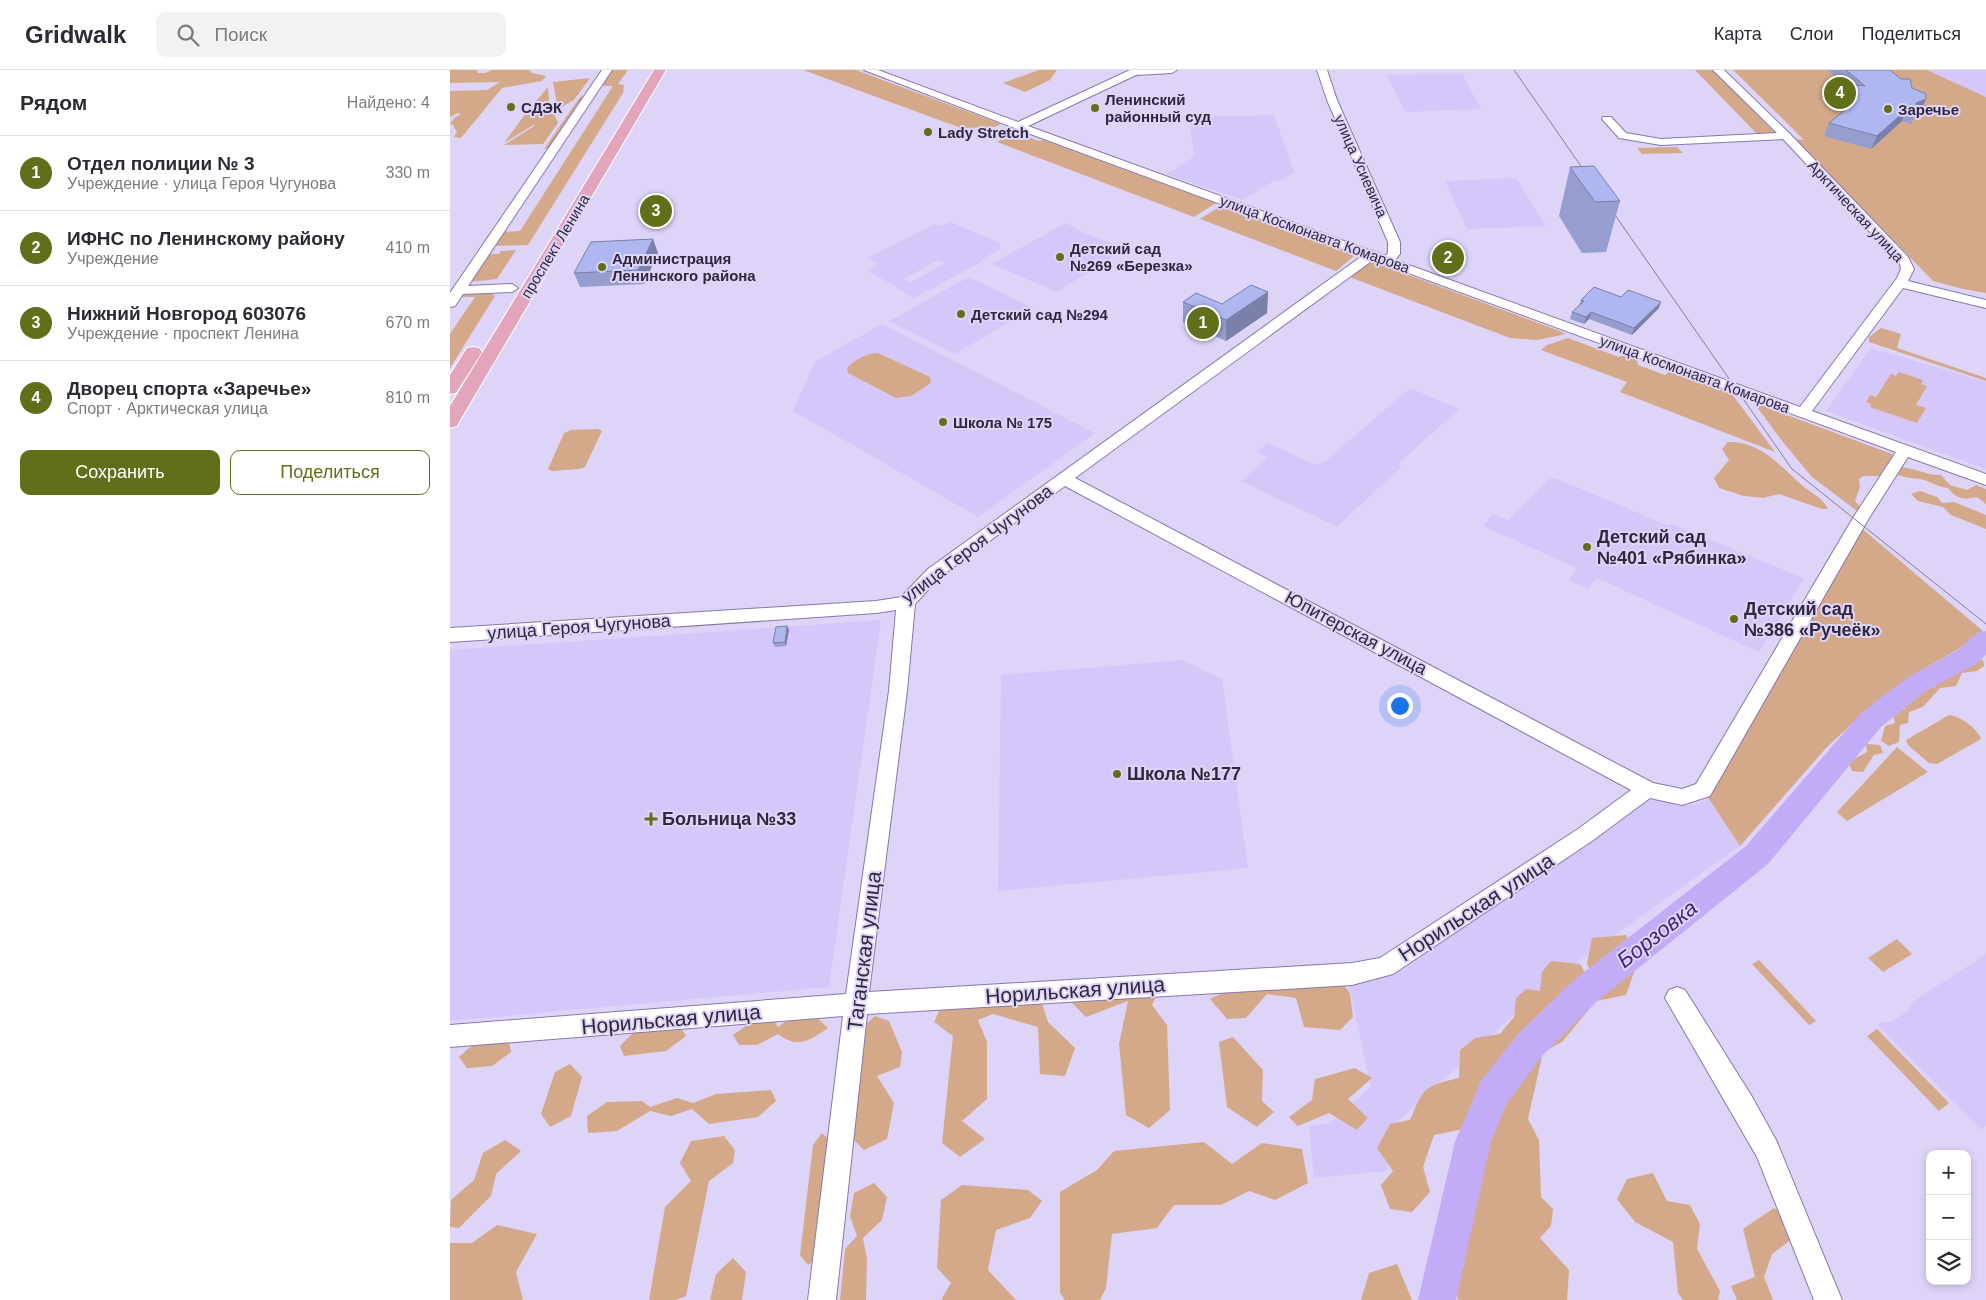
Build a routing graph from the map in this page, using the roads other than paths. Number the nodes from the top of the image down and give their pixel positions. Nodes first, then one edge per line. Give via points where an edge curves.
1 (607, 70) edge
2 (647, 70) edge
3 (660, 70) edge
4 (869, 70) edge
5 (1172, 70) edge
6 (1322, 70) edge
7 (1718, 70) edge
8 (1133, 71) edge
9 (1607, 119) dead end
10 (1019, 126) junction
11 (1786, 136) junction
12 (537, 247) dead end
13 (1372, 255) junction
14 (1387, 261) junction
15 (522, 272) dead end
16 (1900, 283) junction
17 (512, 288) junction
18 (459, 290) junction
19 (450, 303) edge
20 (502, 304) dead end
21 (1986, 304) edge
22 (482, 336) dead end
23 (450, 389) edge
24 (1803, 413) junction
25 (450, 422) edge
26 (1905, 450) junction
27 (1064, 479) junction
28 (1986, 480) edge
29 (906, 602) junction
30 (450, 635) edge
31 (1647, 789) junction
32 (1677, 998) dead end
33 (856, 1004) junction
34 (450, 1036) edge
35 (822, 1300) edge
36 (1828, 1300) edge

1 - 18 street
2 - 12 main road, проспект Ленина
3 - 25 main road, проспект Ленина
4 - 10 street, улица Космонавта Комарова
5 - 8 street
6 - 14 street, улица Усиевича via 1394,242 1394,254
7 - 11 street, Арктическая улица
8 - 10 street
9 - 11 street via 1623,136 1661,142
10 - 13 street, улица Космонавта Комарова
11 - 16 street, Арктическая улица via 1905,262 1908,272
13 - 14 street, улица Космонавта Комарова
13 - 27 street, улица Героя Чугунова
14 - 24 street, улица Космонавта Комарова
15 - 17 main road, проспект Ленина
16 - 21 street
16 - 24 street, Арктическая улица
17 - 18 street
17 - 20 main road, проспект Ленина
18 - 19 street
22 - 23 main road
24 - 26 street, улица Космонавта Комарова
26 - 28 street, улица Космонавта Комарова
26 - 31 street, Юпитерская улица via 1861,518 1702,790 1692,797 1675,797
27 - 29 street, улица Героя Чугунова via 934,573
27 - 31 street, Юпитерская улица
29 - 30 street, улица Героя Чугунова via 840,610
29 - 33 street, Таганская улица via 898,691
31 - 33 street, Норильская улица via 1584,835 1384,967 1352,974
32 - 36 street via 1767,1149
33 - 34 street, Норильская улица
33 - 35 street, Таганская улица

